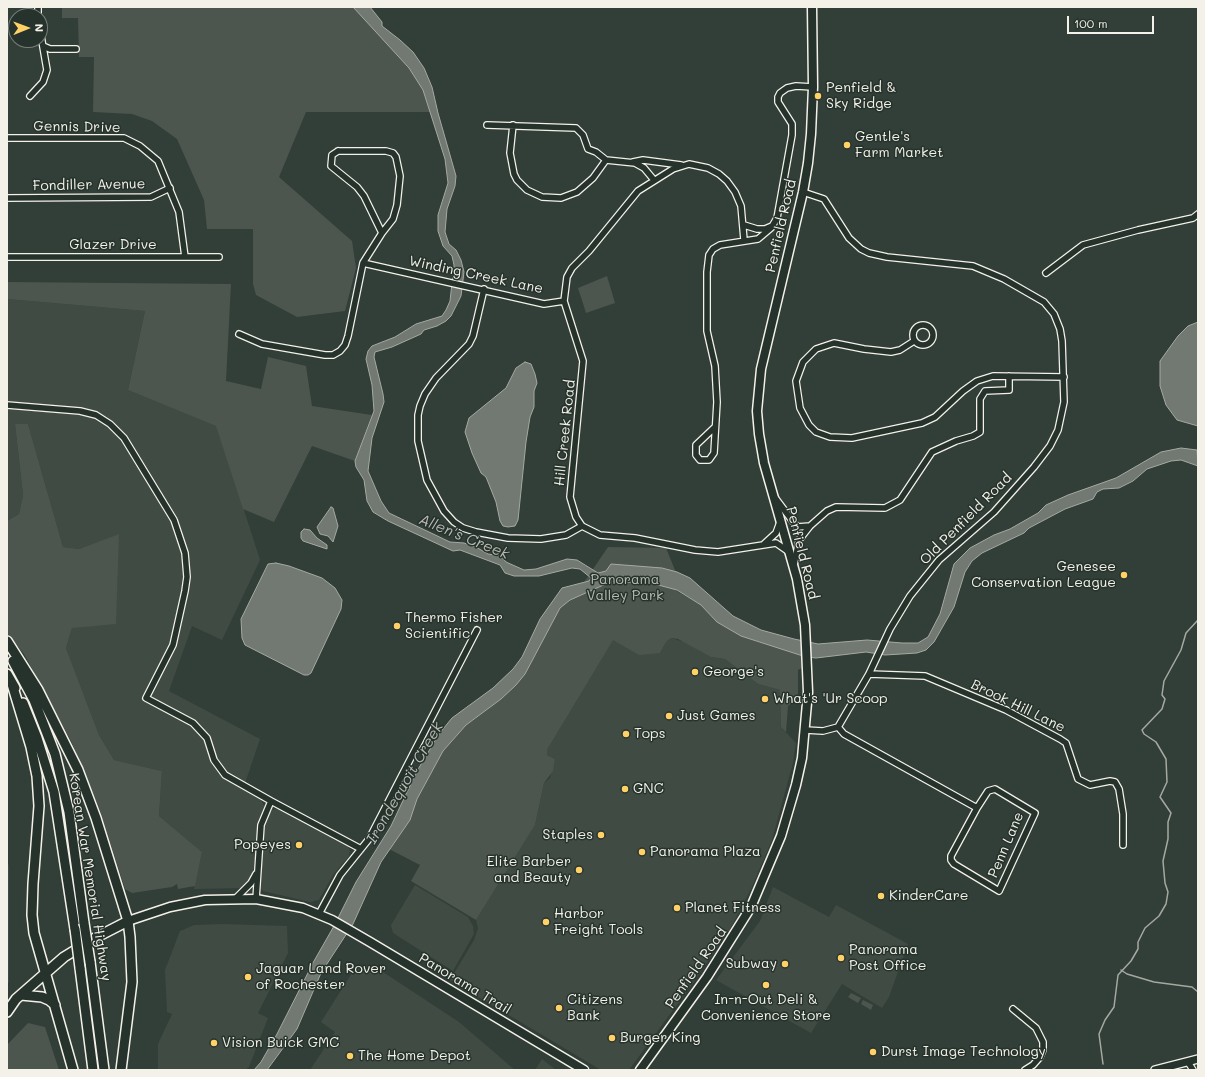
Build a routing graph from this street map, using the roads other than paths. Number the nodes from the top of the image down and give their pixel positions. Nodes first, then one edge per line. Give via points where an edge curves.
1 (812, 7) edge
2 (44, 48) edge
3 (48, 48) edge
4 (76, 49) dead end
5 (813, 87) junction
6 (30, 96) dead end
7 (487, 125) dead end
8 (513, 125) junction
9 (7, 138) edge
10 (606, 160) junction
11 (629, 162) junction
12 (684, 166) junction
13 (654, 180) junction
14 (170, 188) junction
15 (803, 192) junction
16 (7, 198) edge
17 (1198, 214) edge
18 (744, 225) junction
19 (773, 226) junction
20 (382, 233) junction
21 (744, 240) junction
22 (7, 257) edge
23 (185, 257) junction
24 (219, 257) dead end
25 (362, 263) junction
26 (1046, 273) dead end
27 (484, 290) junction
28 (564, 301) junction
29 (239, 334) dead end
30 (914, 341) dead end
31 (1009, 376) junction
32 (1064, 377) junction
33 (7, 405) edge
34 (715, 427) junction
35 (775, 498) junction
36 (781, 519) junction
37 (582, 526) junction
38 (810, 526) junction
39 (764, 544) junction
40 (790, 554) junction
41 (794, 566) junction
42 (477, 630) dead end
43 (7, 642) edge
44 (7, 651) edge
45 (7, 674) edge
46 (869, 674) junction
47 (12, 684) junction
48 (838, 727) junction
49 (805, 730) junction
50 (271, 801) junction
51 (978, 808) junction
52 (1123, 845) dead end
53 (361, 849) junction
54 (258, 870) junction
55 (236, 898) junction
56 (256, 899) junction
57 (319, 914) junction
58 (128, 921) junction
59 (45, 973) junction
60 (21, 995) junction
61 (56, 1005) junction
62 (1013, 1009) dead end
63 (7, 1012) edge
64 (1198, 1059) edge
65 (1188, 1062) junction
66 (73, 1070) edge
67 (94, 1070) edge
68 (104, 1070) edge
69 (121, 1070) edge
70 (584, 1070) edge
71 (640, 1070) edge
72 (1024, 1070) edge
73 (1154, 1070) edge
74 (1193, 1070) edge

1 - 5 main road, Penfield Road
2 - 6 street via 46,76
3 - 4 street
5 - 15 main road, Penfield Road via 811,134
5 - 19 street via 787,88 778,97 778,102 792,124 792,135 777,218
7 - 8 street
8 - 10 street via 576,128 583,135 588,149
8 - 10 street via 510,153 514,174 527,190 542,198 562,198 577,192 593,178
9 - 14 street, Gennis Drive via 124,138 140,146 158,161
10 - 11 street
11 - 12 street via 643,160
11 - 13 street via 644,168
12 - 13 street
12 - 18 street via 690,164 708,168 727,181 741,206
13 - 28 street via 634,195 572,268 567,277
14 - 16 street, Fondiller Avenue via 151,197
14 - 23 street, Gennis Drive via 180,212
15 - 32 street, Old Penfield Road via 824,199 849,238 861,249 887,257 973,266 1004,279 1044,302 1054,314 1060,329
15 - 35 main road, Penfield Road via 758,391 757,417 760,440
17 - 26 street via 1193,218 1083,245
18 - 19 street via 765,229
18 - 21 street
19 - 21 street via 758,239
20 - 20 street via 393,219 397,205 400,176 396,158 393,153 386,151 336,151 330,158 331,166 360,191
20 - 25 street
21 - 34 street via 717,247 709,255 707,263 707,331 715,366
22 - 23 street, Glazer Drive
23 - 24 street, Glazer Drive
25 - 27 street, Winding Creek Lane
25 - 29 street via 348,336 340,351 333,355 325,355 262,344
27 - 28 street, Winding Creek Lane via 544,304
27 - 37 street via 470,344 436,378 420,406 418,441 427,480 444,511 454,522 476,532 508,538 541,539 566,535
28 - 37 street, Hill Creek Road via 583,361 570,486 570,497 576,517
30 - 31 street via 900,350 891,352 834,343 816,349 802,362 796,381 800,408 809,425 816,432 844,438 922,423 935,417 977,381 993,376
31 - 32 street
31 - 38 street via 1009,390 985,391 980,399 980,432 932,452 900,500 885,508 836,507 827,511
32 - 46 street, Old Penfield Road via 1062,415 1050,446 1002,505 939,560 910,596 890,629
33 - 50 street via 80,411 96,415 124,438 174,520 187,567 185,591 173,645 146,698 201,729 218,767 225,775
34 - 34 street via 714,453 709,460 700,460 696,455 696,444
35 - 36 main road, Penfield Road
35 - 38 street via 797,527
36 - 39 street via 776,533
36 - 40 main road, Penfield Road
37 - 39 street via 600,535 635,538 695,550 718,552
38 - 41 street via 799,540
39 - 40 street via 776,543
40 - 41 main road, Penfield Road
41 - 49 main road, Penfield Road via 805,625 808,665
42 - 53 street via 369,839
43 - 58 main road via 38,690 78,770
44 - 68 main road, Korean War Memorial Highway, bridge via 34,700 55,754 69,812
45 - 47 main road, Korean War Memorial Highway
46 - 48 street, Old Penfield Road
46 - 52 street, Brook Hill Lane via 925,676 1006,710 1066,743 1078,779 1090,786 1110,781 1119,789 1123,814
47 - 59 main road via 37,776 39,806 32,915
47 - 67 main road, Korean War Memorial Highway, bridge via 38,738 54,792
48 - 49 street
48 - 51 street via 845,734
49 - 71 main road, Penfield Road via 796,785 781,836 751,907 707,977
50 - 53 street
50 - 54 street via 260,825
51 - 51 street, Penn Lane via 951,856 954,864 999,891 1035,813 995,789 988,791
53 - 57 street via 335,882
54 - 55 street via 251,883
54 - 56 street
55 - 56 main road, Panorama Trail
55 - 58 main road, Panorama Trail via 192,902 158,910
56 - 57 main road, Panorama Trail via 295,906
57 - 70 main road, Panorama Trail via 354,932
58 - 59 main road via 80,947
58 - 69 main road via 132,982
59 - 60 main road
59 - 61 main road
60 - 61 main road via 42,997
60 - 63 main road
61 - 66 main road
62 - 72 street via 1036,1028 1043,1042 1040,1057
64 - 65 street
65 - 73 street
65 - 74 street

